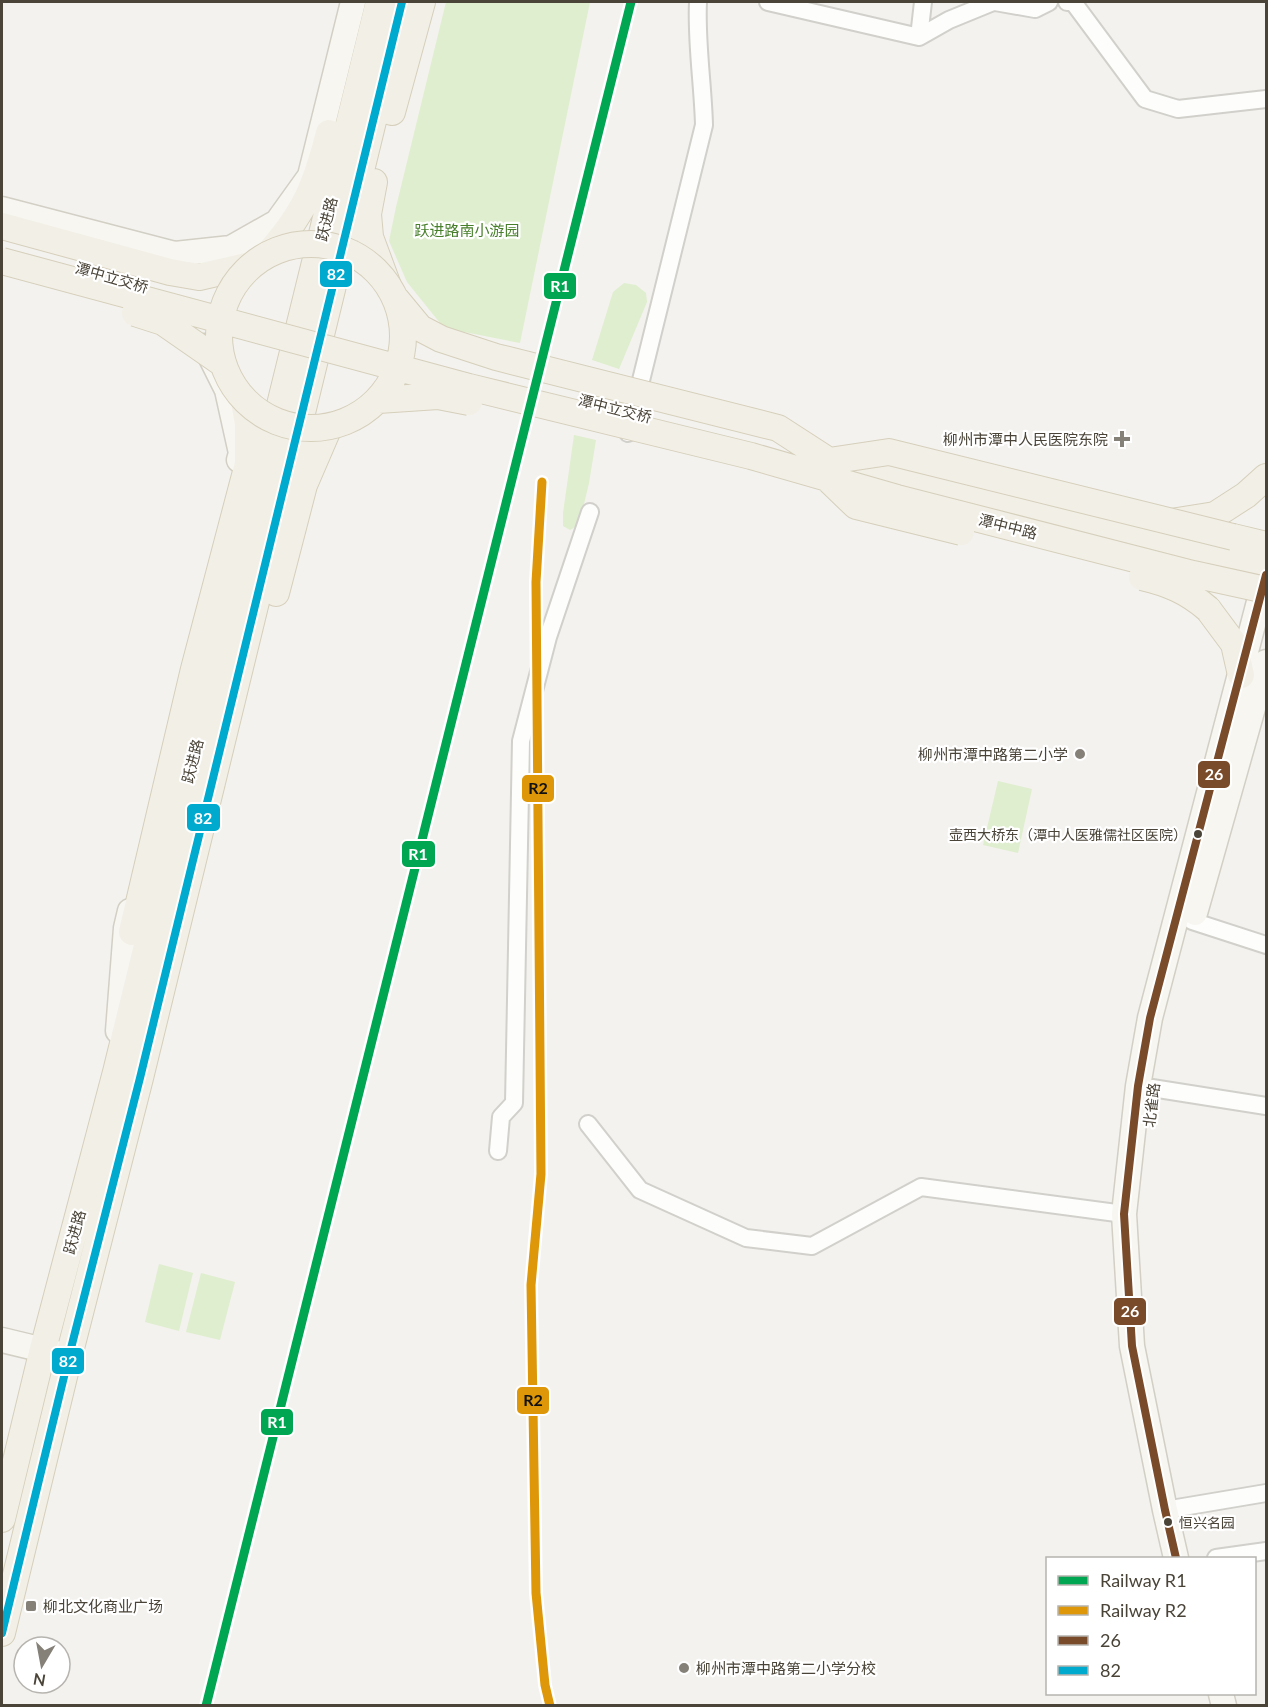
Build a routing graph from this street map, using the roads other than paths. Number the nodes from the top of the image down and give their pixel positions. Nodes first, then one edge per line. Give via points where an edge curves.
1 (353, 2) edge
2 (362, 2) edge
3 (379, 2) edge
4 (402, 2) edge
5 (422, 2) edge
6 (698, 2) edge
7 (768, 2) edge
8 (923, 2) edge
9 (994, 2) edge
10 (1048, 2) edge
11 (1067, 2) edge
12 (919, 37) junction
13 (1266, 99) edge
14 (2, 209) edge
15 (2, 226) edge
16 (2, 246) edge
17 (259, 259) junction
18 (2, 261) edge
19 (2, 269) edge
20 (2, 277) edge
21 (391, 291) junction
22 (222, 363) junction
23 (244, 400) junction
24 (378, 400) junction
25 (636, 401) junction
26 (329, 427) junction
27 (800, 442) junction
28 (751, 456) joint
29 (828, 469) junction
30 (790, 476) junction
31 (1266, 477) edge
32 (590, 512) dead end
33 (1168, 522) junction
34 (1266, 545) edge
35 (1266, 556) edge
36 (1265, 588) edge
37 (1266, 662) edge
38 (1241, 675) junction
39 (1257, 728) edge
40 (1192, 921) junction
41 (1266, 945) edge
42 (116, 1072) junction
43 (140, 1078) junction
44 (1152, 1088) junction
45 (1266, 1106) edge
46 (588, 1124) dead end
47 (498, 1151) dead end
48 (1124, 1214) junction
49 (2, 1340) edge
50 (43, 1349) junction
51 (69, 1356) junction
52 (1266, 1493) edge
53 (1171, 1509) junction
54 (2, 1519) edge
55 (1266, 1551) edge
56 (1176, 1557) edge
57 (1189, 1557) edge
58 (1223, 1557) edge
59 (2, 1633) edge

1 - 14 street via 310,176 277,222 231,248 175,254
2 - 17 main road via 311,192 289,230
3 - 42 main road, 跃进路
4 - 43 main road, 跃进路
5 - 21 main road via 368,214 374,252
6 - 25 street via 704,125
7 - 12 street
8 - 12 street
9 - 10 street via 1035,9
9 - 12 street
11 - 13 street via 1073,2 1145,99 1178,109
15 - 17 main road via 199,277
16 - 29 main road, 潭中立交桥, bridge
17 - 21 main road, bridge via 299,244 333,246 363,260
17 - 22 main road, bridge via 239,277 221,310 218,347
18 - 28 main road, 潭中立交桥, bridge via 469,387
19 - 42 street via 154,309 202,340 227,390 241,453 126,928
20 - 22 main road, bridge via 162,322
21 - 24 main road, bridge via 402,316 402,352 389,386
21 - 29 main road, bridge via 420,328 441,339 496,357 778,428
22 - 23 main road, bridge
23 - 26 main road, bridge via 262,415 283,424 306,429
23 - 42 main road via 248,464 194,669 127,952
24 - 26 main road, bridge
24 - 29 main road, bridge via 459,399 780,481
25 - 27 street
25 - 30 street via 627,432
26 - 43 main road via 304,485 184,963
27 - 30 street
27 - 35 street
28 - 29 main road, 潭中中路, bridge
29 - 33 main road, bridge via 889,452
29 - 36 main road, 潭中中路, bridge via 897,498 1170,568
29 - 38 main road, bridge via 856,506 1165,583 1193,596 1234,644
30 - 36 street
31 - 33 main road via 1215,515
32 - 47 street via 548,637 521,741 513,1103 501,1117
33 - 34 main road, bridge
36 - 38 street, 北雀路
37 - 39 street, 北雀路
38 - 48 street, 北雀路 via 1150,1018
39 - 40 street, 北雀路
40 - 41 street
40 - 44 street, 北雀路
42 - 50 main road, 跃进路
43 - 51 main road, 跃进路
44 - 45 street
44 - 53 street, 北雀路 via 1138,1216 1146,1345
46 - 48 street via 640,1190 746,1238 812,1246 921,1187
48 - 53 street, 北雀路 via 1132,1346
49 - 50 street
50 - 51 street
50 - 54 main road, 跃进路
51 - 59 main road, 跃进路
52 - 53 street
53 - 56 street, 北雀路
53 - 57 street, 北雀路
55 - 58 street

